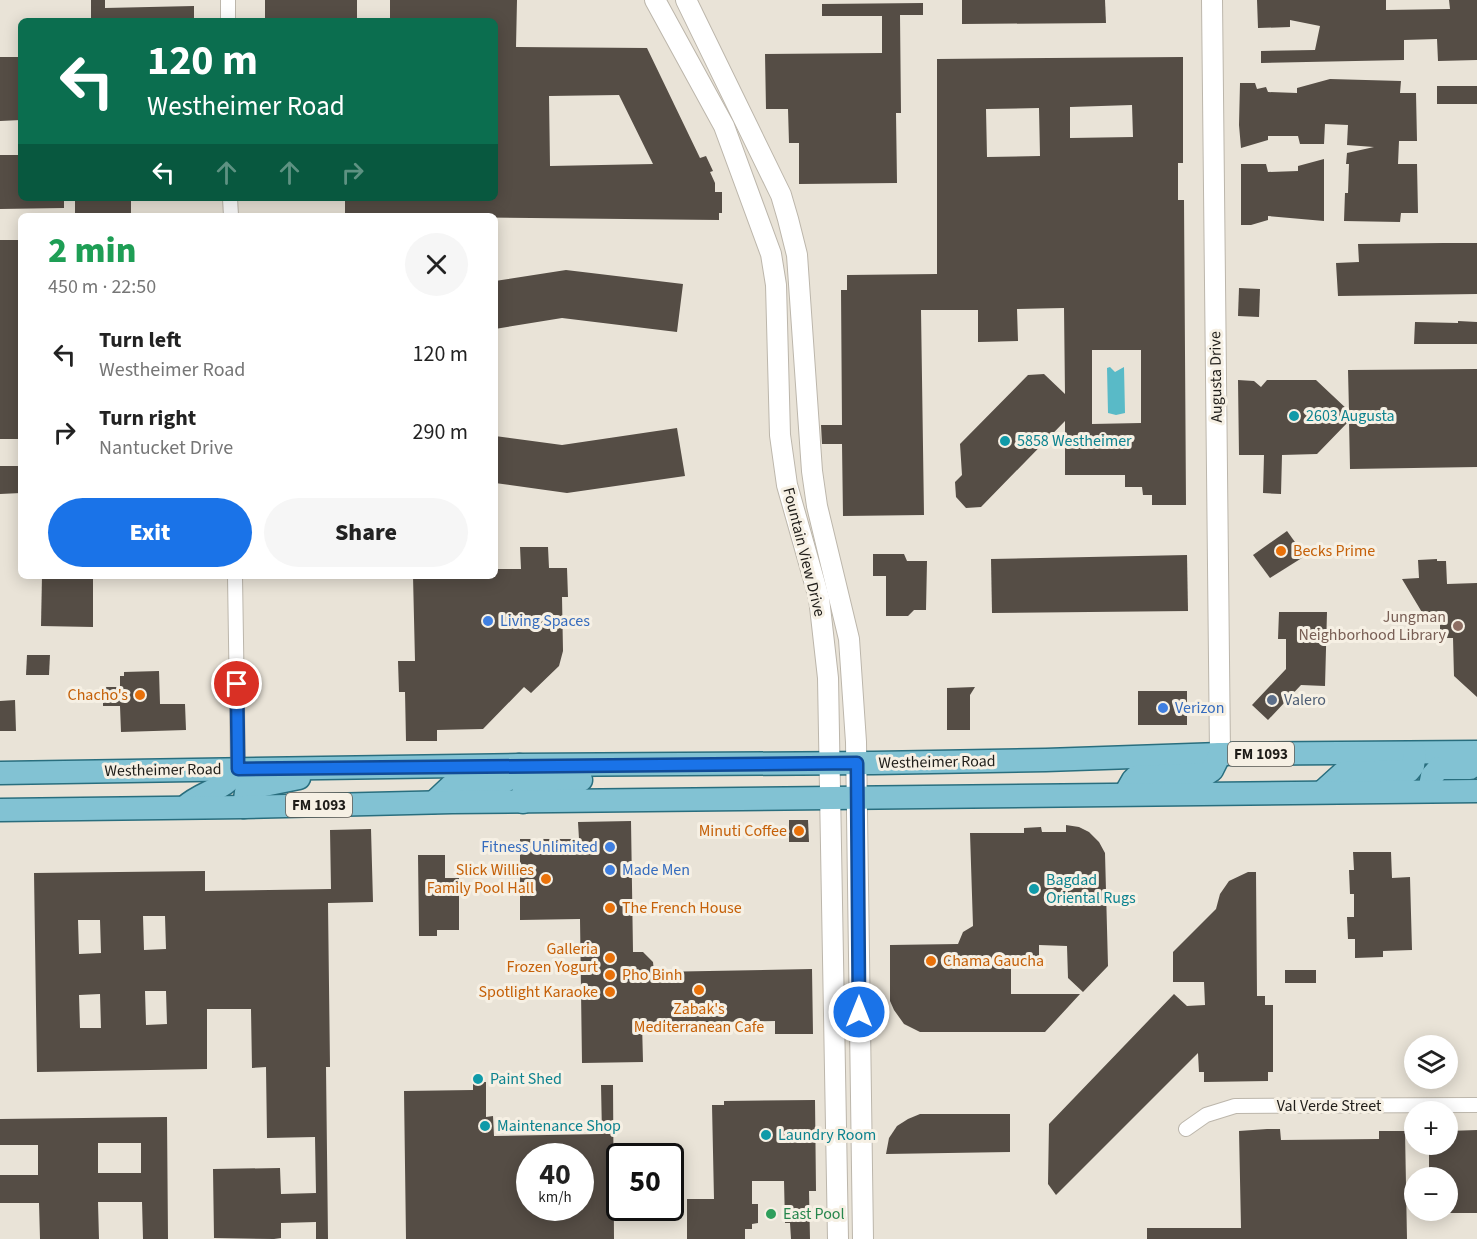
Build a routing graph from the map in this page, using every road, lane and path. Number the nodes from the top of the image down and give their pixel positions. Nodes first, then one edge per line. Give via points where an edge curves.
1 (228, 0) edge
2 (655, 0) edge
3 (686, 0) edge
4 (1212, 0) edge
5 (228, 18) edge
6 (799, 283) junction
7 (776, 285) junction
8 (817, 506) junction
9 (793, 510) junction
10 (824, 533) junction
11 (801, 538) junction
12 (235, 579) edge
13 (1477, 752) edge
14 (1415, 753) junction
15 (1220, 754) junction
16 (829, 763) junction
17 (857, 763) junction
18 (636, 764) junction
19 (519, 765) junction
20 (347, 768) junction
21 (1477, 768) edge
22 (238, 769) junction
23 (0, 773) edge
24 (31, 773) junction
25 (0, 786) edge
26 (1429, 791) junction
27 (1477, 791) edge
28 (1322, 792) junction
29 (1125, 794) junction
30 (830, 799) junction
31 (857, 799) junction
32 (434, 802) junction
33 (523, 802) junction
34 (185, 807) junction
35 (244, 807) junction
36 (0, 810) edge
37 (835, 1058) junction
38 (860, 1058) junction
39 (1477, 1105) edge
40 (1186, 1129) dead end
41 (838, 1239) edge
42 (863, 1239) edge

1 - 5 street
2 - 7 main road, Fountain View Drive via 724,126 771,254
3 - 6 main road, Fountain View Drive via 781,195 797,255
4 - 15 main road, Augusta Drive
6 - 7 main road
6 - 8 main road, Fountain View Drive
7 - 9 main road, Fountain View Drive via 780,435
8 - 9 main road
8 - 10 main road, Fountain View Drive
9 - 11 main road, Fountain View Drive
10 - 11 main road
10 - 17 main road, Fountain View Drive via 849,639
11 - 16 main road, Fountain View Drive via 819,598 828,678
12 - 22 street
13 - 14 main road, Westheimer Road / FM 1093
14 - 15 main road, Westheimer Road / FM 1093
14 - 28 main road via 1408,771 1343,773
15 - 17 main road, Westheimer Road / FM 1093
15 - 29 main road via 1206,774 1136,777
16 - 17 main road, Westheimer Road / FM 1093
16 - 18 main road, Westheimer Road / FM 1093
16 - 30 main road, Fountain View Drive
17 - 31 main road, Fountain View Drive
18 - 19 main road, Westheimer Road / FM 1093
18 - 33 main road via 604,779 532,781 523,789
19 - 20 main road, Westheimer Road / FM 1093
19 - 32 main road via 503,783 451,786
20 - 22 main road, Westheimer Road / FM 1093
20 - 35 main road via 249,788
21 - 26 main road via 1439,768 1432,776
22 - 24 main road, Westheimer Road / FM 1093
22 - 34 main road via 227,784
23 - 24 main road, Westheimer Road / FM 1093
24 - 25 main road
26 - 27 main road, FM 1093
26 - 28 main road, FM 1093
28 - 29 main road, FM 1093
29 - 31 main road, FM 1093
30 - 31 main road, FM 1093
30 - 33 main road, FM 1093
30 - 37 main road, Fountain View Drive
31 - 38 main road, Fountain View Drive
32 - 33 main road, FM 1093
32 - 35 main road, FM 1093
34 - 35 main road, FM 1093
34 - 36 main road, FM 1093
37 - 38 main road
37 - 41 main road, Fountain View Drive
38 - 42 main road, Fountain View Drive
39 - 40 street, Val Verde Street via 1235,1106 1206,1115

